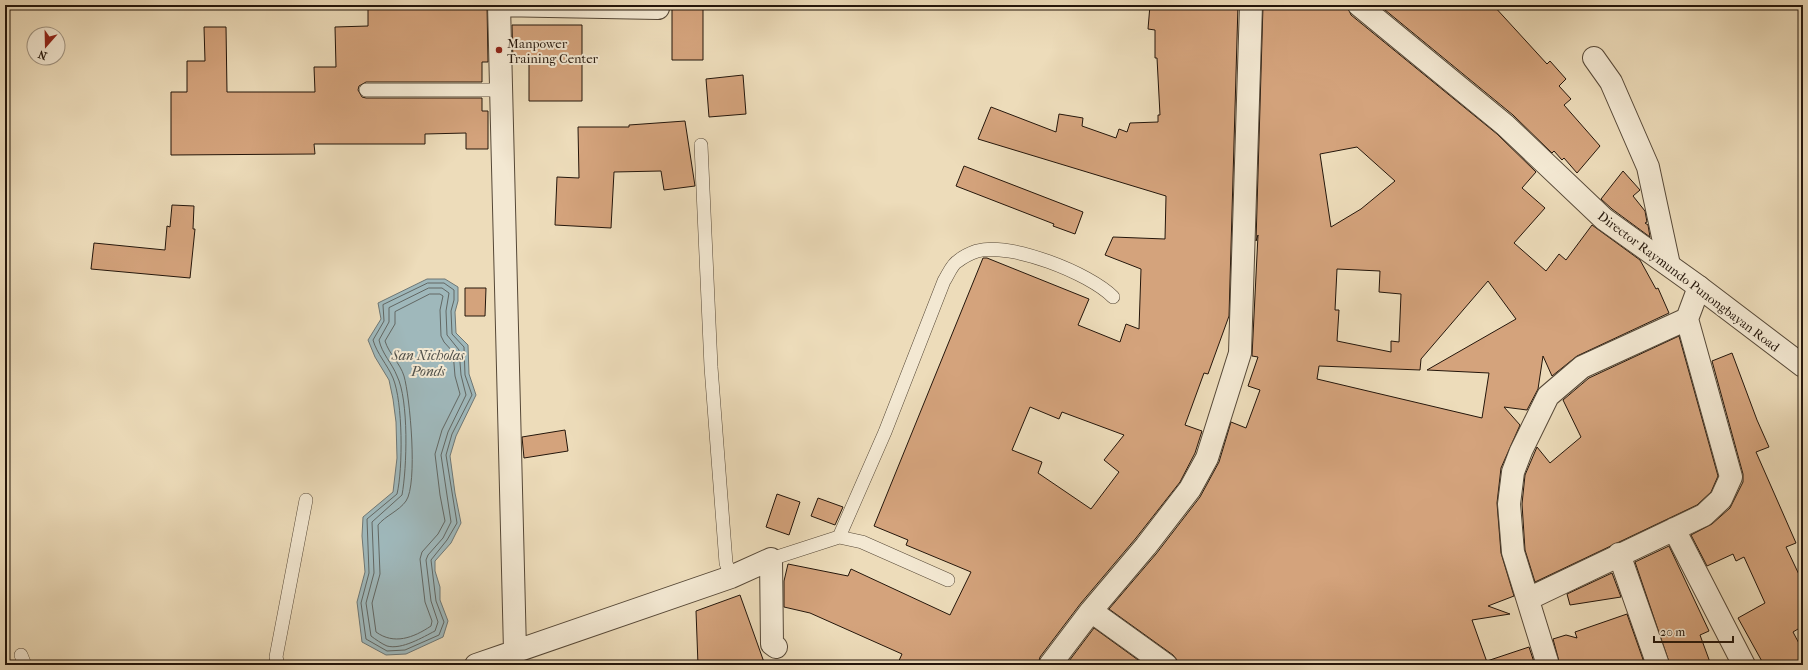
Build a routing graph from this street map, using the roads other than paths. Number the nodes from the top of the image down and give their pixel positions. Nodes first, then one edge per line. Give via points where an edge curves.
1 (499, 5) edge
2 (1251, 5) edge
3 (1359, 5) edge
4 (658, 8) dead end
5 (1594, 58) dead end
6 (366, 90) dead end
7 (501, 90) junction
8 (700, 145) dead end
9 (1670, 265) junction
10 (1699, 287) junction
11 (1114, 297) dead end
12 (1687, 319) junction
13 (1803, 366) edge
14 (306, 500) dead end
15 (1674, 529) junction
16 (839, 537) junction
17 (1619, 554) junction
18 (771, 559) junction
19 (731, 577) junction
20 (948, 580) dead end
21 (1528, 599) junction
22 (1091, 611) junction
23 (776, 647) dead end
24 (515, 651) junction
25 (278, 665) edge
26 (476, 665) edge
27 (1050, 665) edge
28 (1166, 665) edge
29 (1548, 665) edge
30 (1658, 665) edge
31 (1744, 665) edge

1 - 4 street
1 - 7 street
2 - 22 street via 1240,353 1206,458 1190,489
3 - 9 street, Director Raymundo Punongbayan Road via 1505,125 1604,219
5 - 9 street via 1611,82 1648,167
6 - 7 lane
7 - 24 street
8 - 19 lane via 710,367 726,564
9 - 10 street, Director Raymundo Punongbayan Road
10 - 12 street
10 - 13 street, Director Raymundo Punongbayan Road
11 - 16 lane via 1077,273 1042,260 1009,252 978,251 956,261 944,281 885,432
12 - 15 street via 1731,478 1721,499 1704,515
12 - 21 street via 1582,367 1548,396 1513,472 1509,504 1513,552
14 - 25 lane via 276,658
15 - 17 street
15 - 31 street
16 - 18 lane
16 - 20 lane via 862,542
17 - 21 street
17 - 30 street
18 - 19 street
18 - 23 street via 772,644
19 - 24 street
21 - 29 street
22 - 27 street
22 - 28 street
24 - 26 street

